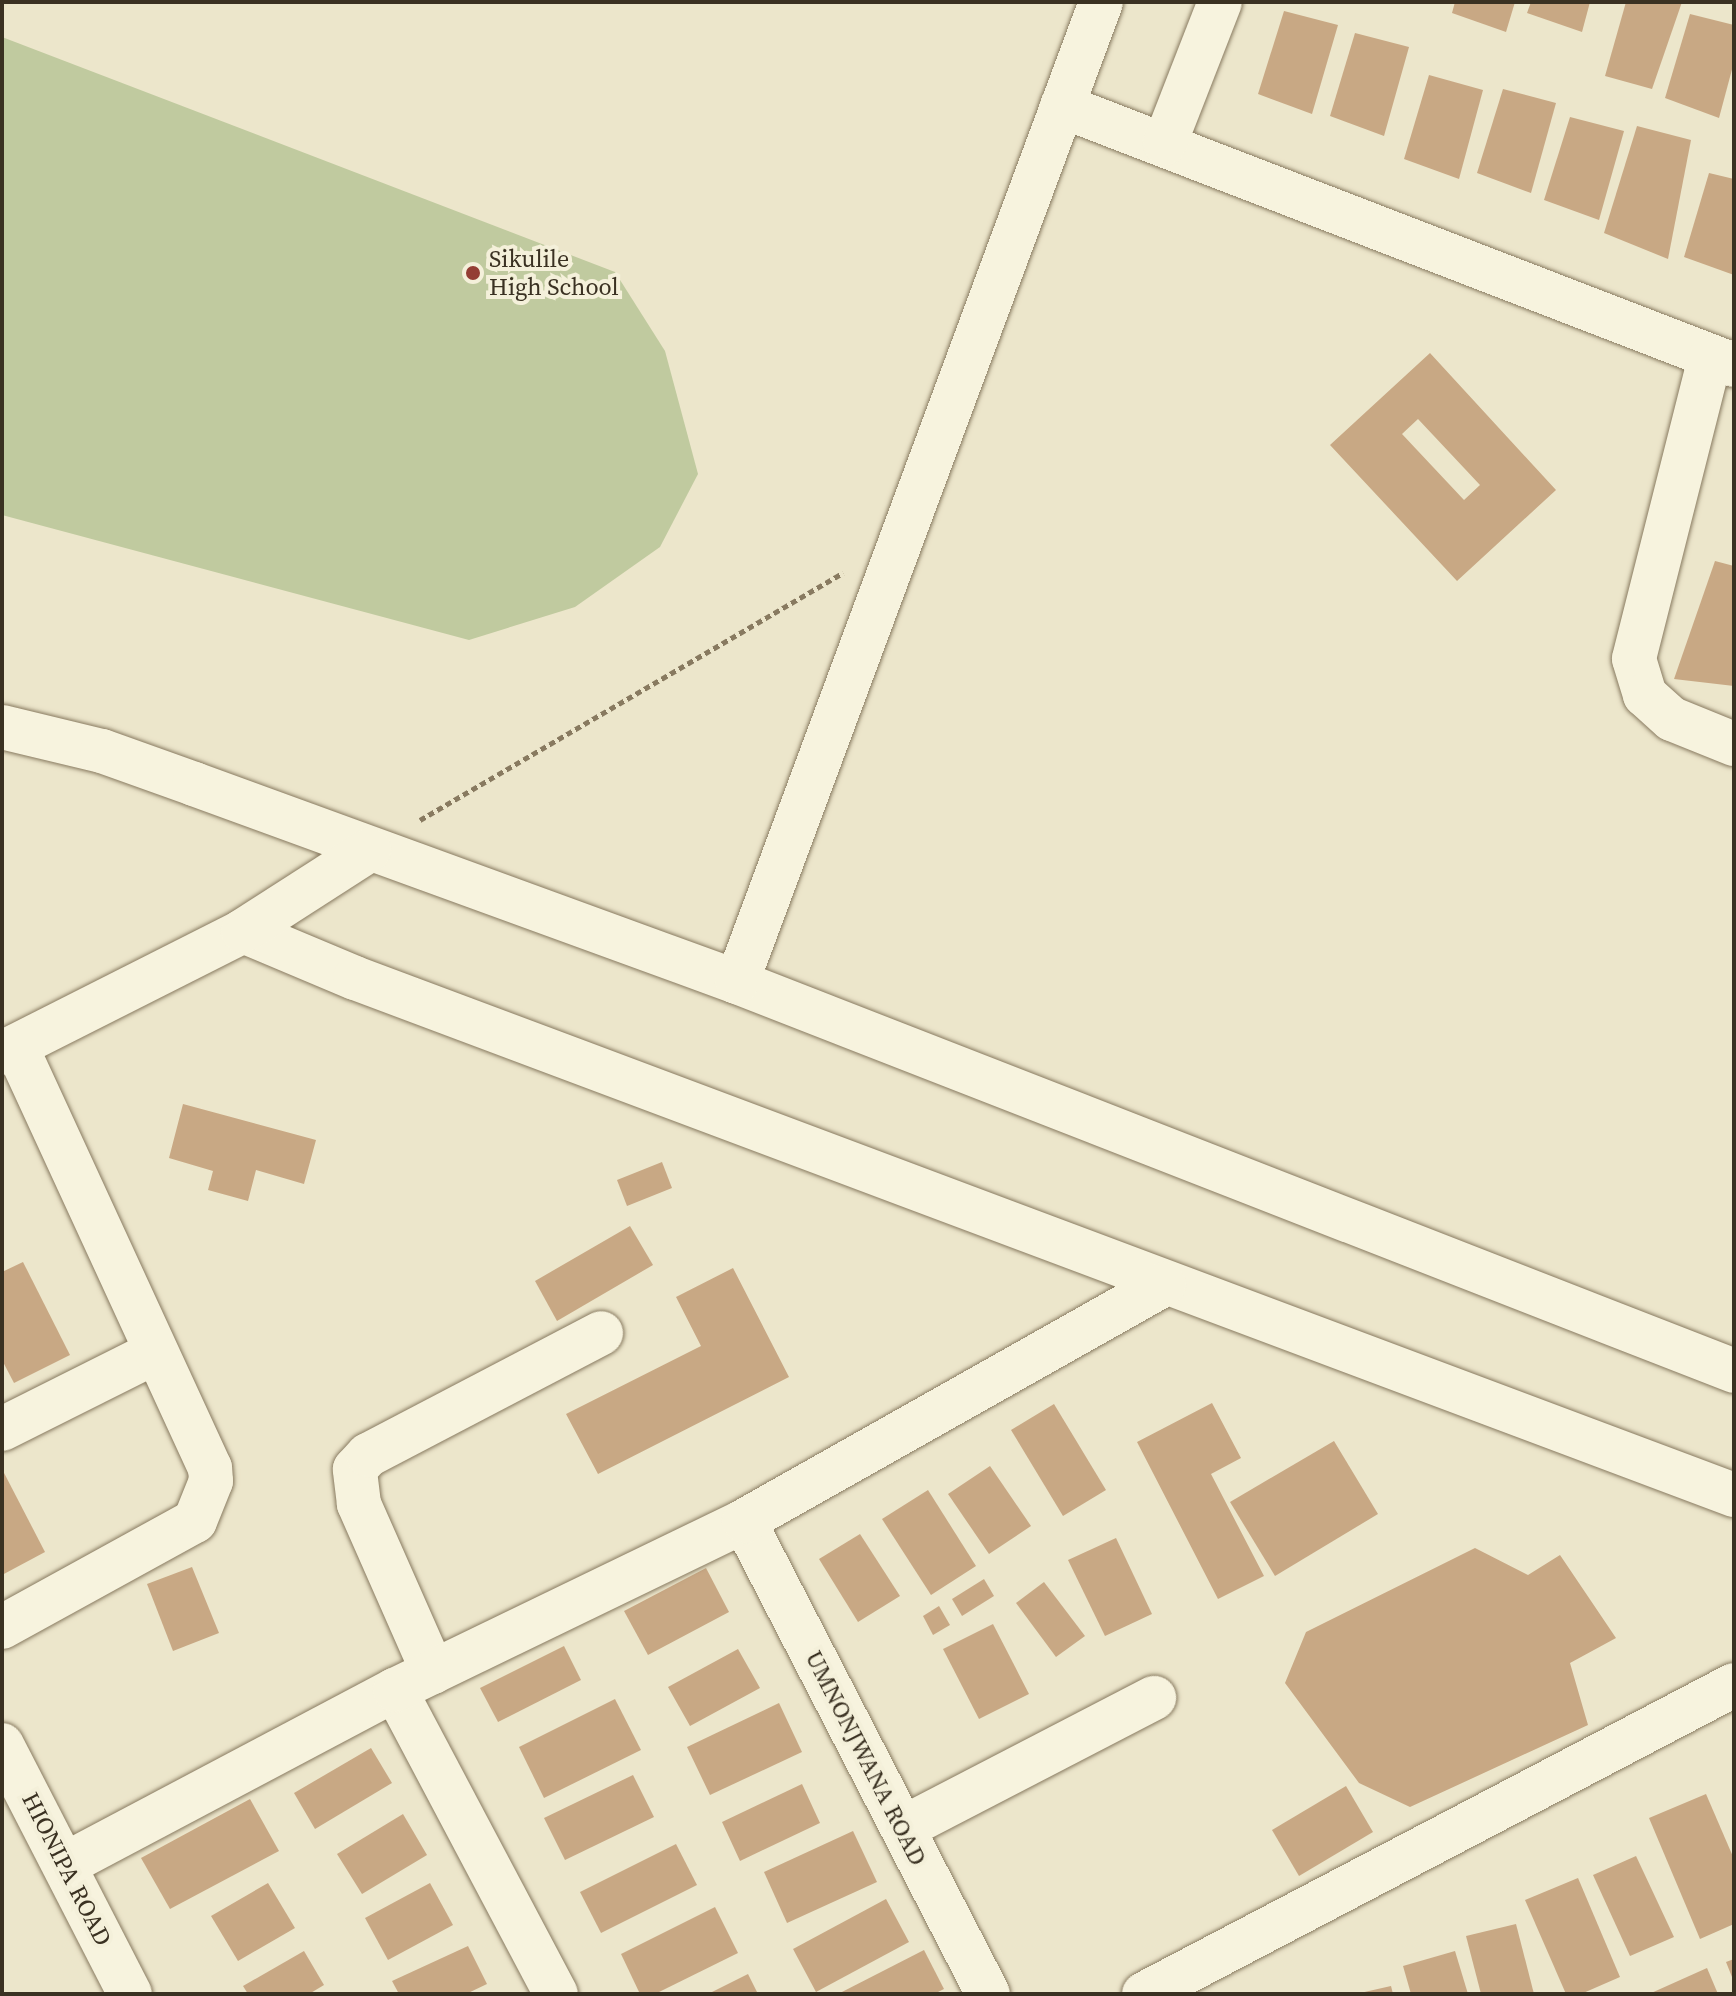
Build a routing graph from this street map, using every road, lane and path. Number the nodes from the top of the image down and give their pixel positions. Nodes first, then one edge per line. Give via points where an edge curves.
1 (1101, 2) edge
2 (1220, 2) edge
3 (1062, 106) junction
4 (1165, 143) junction
5 (1722, 362) edge
6 (848, 570) dead end
7 (2, 727) edge
8 (1734, 744) edge
9 (369, 850) junction
10 (243, 931) junction
11 (737, 982) junction
12 (9, 1049) edge
13 (1164, 1284) junction
14 (601, 1333) dead end
15 (156, 1352) junction
16 (1734, 1371) edge
17 (2, 1429) edge
18 (1734, 1495) edge
19 (744, 1521) junction
20 (2, 1627) edge
21 (414, 1681) junction
22 (1734, 1685) edge
23 (1154, 1698) dead end
24 (2, 1745) edge
25 (903, 1828) junction
26 (66, 1864) junction
27 (130, 1994) edge
28 (556, 1994) edge
29 (988, 1994) edge
30 (1144, 1994) edge

1 - 3 street
2 - 4 street
3 - 4 street
3 - 11 street
4 - 5 street
5 - 8 street via 1634,659 1645,695 1672,719
6 - 9 path
7 - 9 street via 102,751
9 - 10 street
9 - 11 street
10 - 12 street
10 - 13 street
11 - 16 street
12 - 15 street
13 - 18 street
13 - 19 street
14 - 21 street via 368,1455 355,1469 359,1504
15 - 17 street
15 - 20 street via 210,1468 204,1508 195,1521
19 - 21 street
19 - 25 street, UMNONJWANA ROAD
21 - 26 street
21 - 28 street
22 - 30 street
23 - 25 street
24 - 26 street, HIONIPA ROAD
25 - 29 street, UMNONJWANA ROAD
26 - 27 street, HIONIPA ROAD

